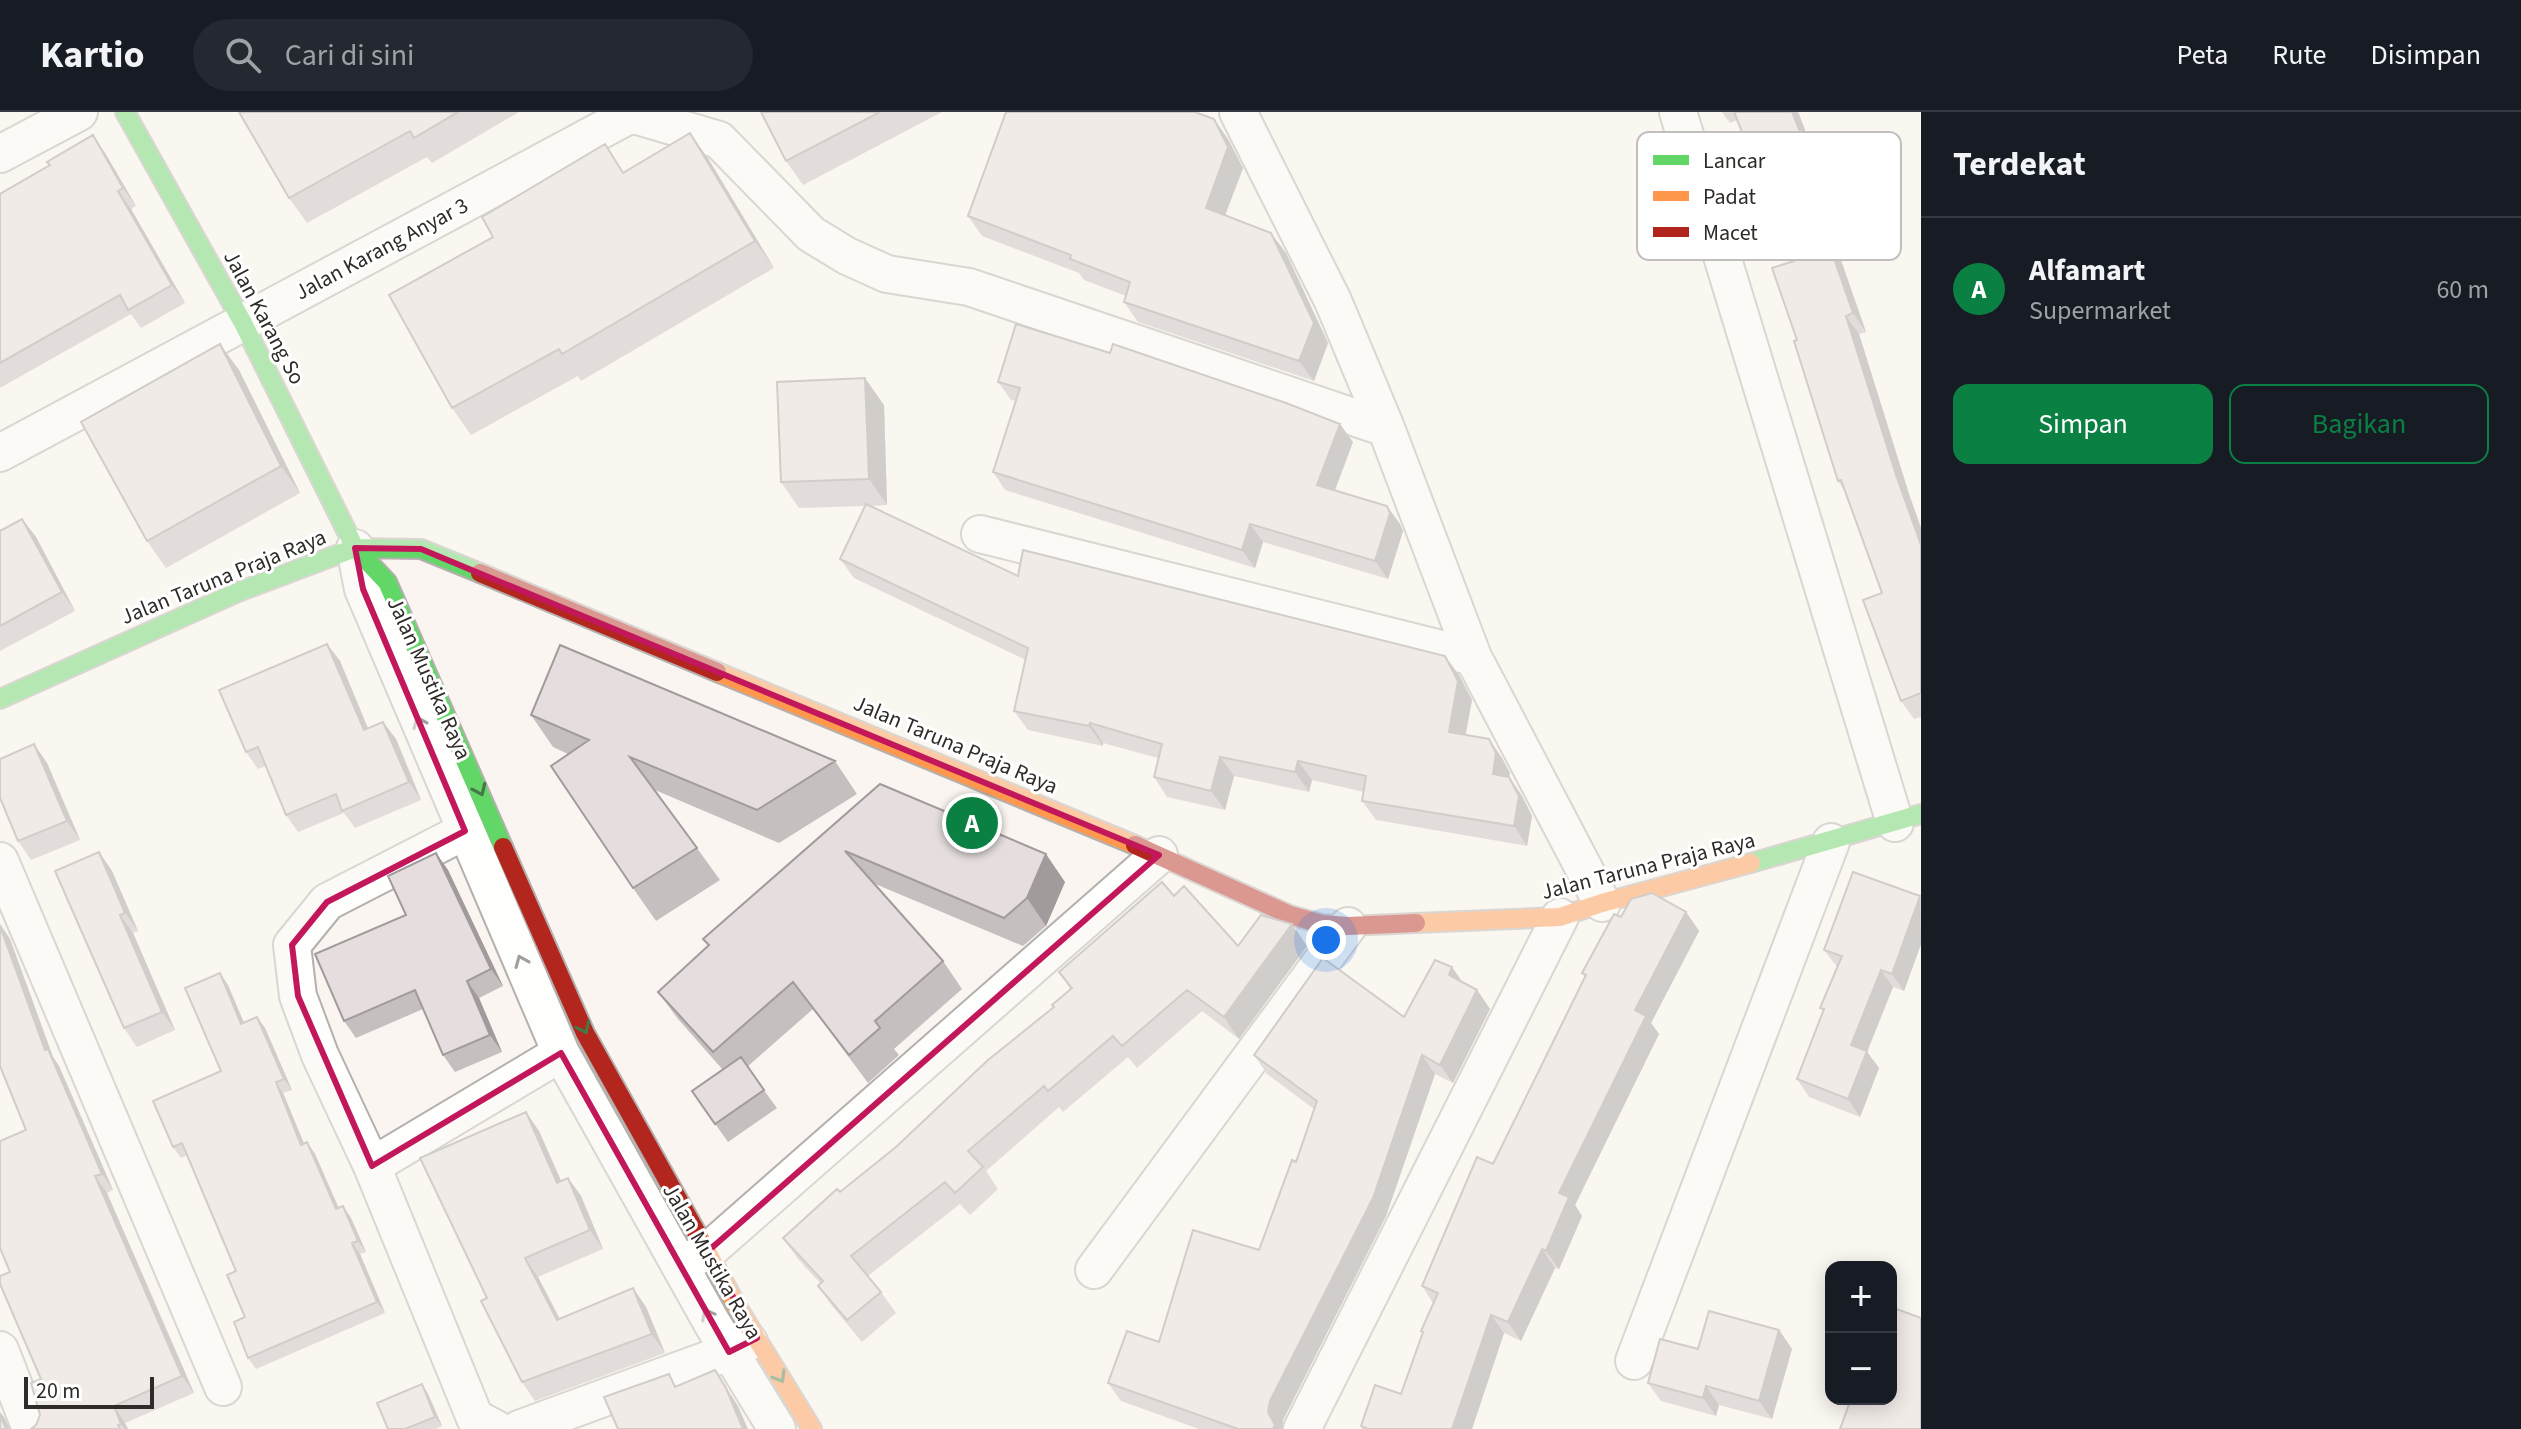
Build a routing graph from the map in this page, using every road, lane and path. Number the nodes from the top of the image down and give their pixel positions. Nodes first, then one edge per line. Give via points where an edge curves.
1 (79, 112) edge
2 (125, 112) edge
3 (1238, 112) edge
4 (1678, 112) edge
5 (633, 113) edge
6 (1685, 132) edge
7 (0, 154) edge
8 (1726, 260) edge
9 (243, 323) junction
10 (1386, 428) junction
11 (0, 453) edge
12 (980, 534) dead end
13 (355, 548) junction
14 (1473, 657) junction
15 (0, 699) edge
16 (1908, 818) edge
17 (465, 831) junction
18 (1831, 842) junction
19 (1159, 855) junction
20 (0, 861) edge
21 (1602, 903) junction
22 (1560, 917) junction
23 (1348, 926) junction
24 (561, 1053) junction
25 (372, 1166) junction
26 (693, 1258) junction
27 (1094, 1270) dead end
28 (743, 1345) junction
29 (0, 1350) edge
30 (1634, 1361) dead end
31 (223, 1387) dead end
32 (31, 1429) edge
33 (496, 1429) edge
34 (519, 1429) edge
35 (777, 1429) edge
36 (812, 1429) edge
37 (1302, 1429) edge

1 - 7 street
2 - 9 street, Jalan Karang So
3 - 10 street via 1333,301
4 - 6 street
5 - 9 street, Jalan Karang Anyar 3
5 - 10 street via 719,140 811,234 887,274 969,287
8 - 16 street
9 - 11 street, Jalan Karang Anyar 3
9 - 13 street, Jalan Karang So
10 - 14 street
12 - 14 street
13 - 15 street, Jalan Taruna Praja Raya via 238,592
17 -> 13 street, Jalan Mustika Raya via 363,589
13 - 19 street, Jalan Taruna Praja Raya via 421,549
13 -> 26 street, Jalan Mustika Raya via 387,582 585,1033
14 - 21 street
16 - 18 street, Jalan Taruna Praja Raya
24 -> 17 street, Jalan Mustika Raya
17 - 25 street via 327,902 292,945 298,996
18 - 21 street, Jalan Taruna Praja Raya
18 - 30 street
19 - 23 street, Jalan Taruna Praja Raya via 1290,915
19 - 26 street
20 - 31 street
21 - 22 street, Jalan Taruna Praja Raya
22 - 23 street, Jalan Taruna Praja Raya
22 - 37 street
23 - 27 street
24 - 25 street
24 - 26 street, Jalan Mustika Raya
25 - 33 street via 475,1418
26 - 28 street, Jalan Mustika Raya
28 - 34 street
28 - 35 street, Jalan Mustika Raya
28 -> 36 street, Jalan Mustika Raya
29 - 32 street

